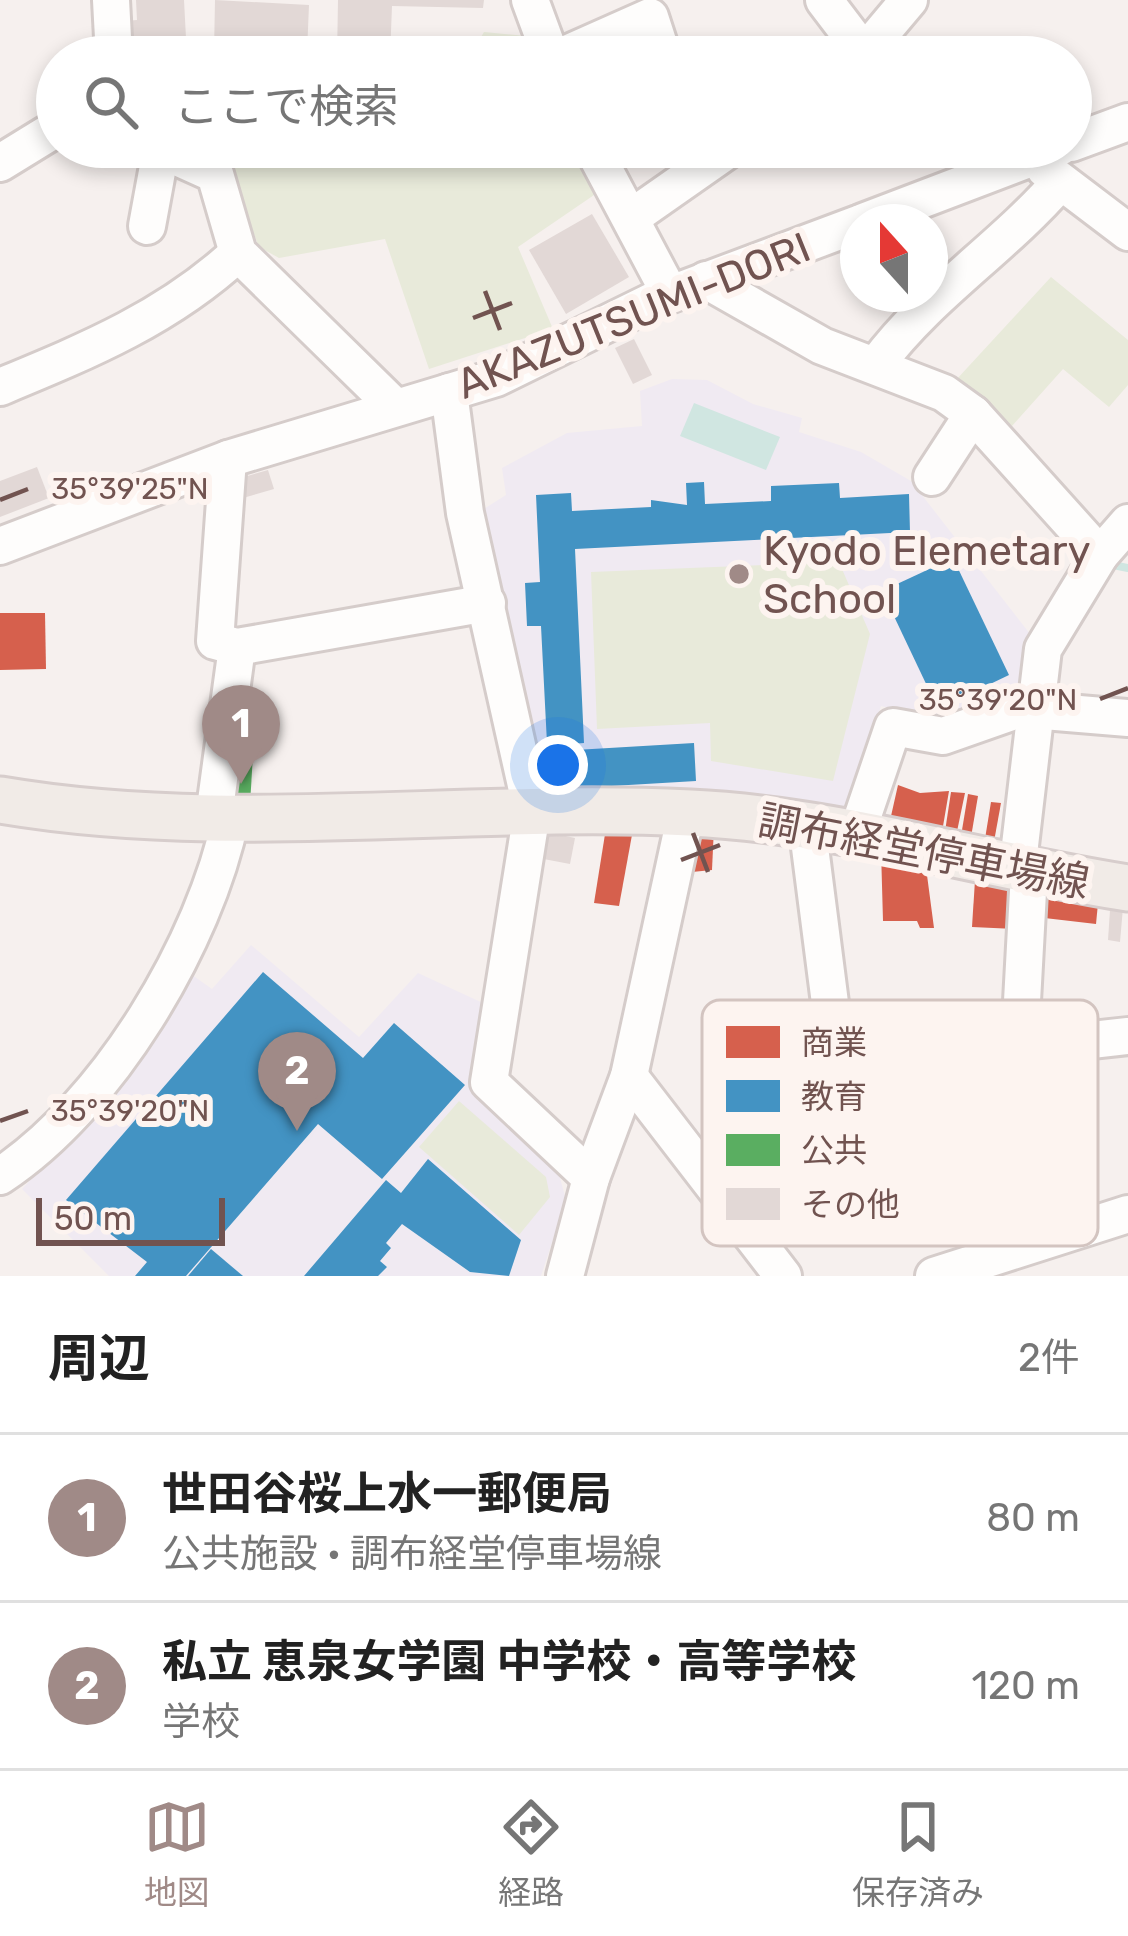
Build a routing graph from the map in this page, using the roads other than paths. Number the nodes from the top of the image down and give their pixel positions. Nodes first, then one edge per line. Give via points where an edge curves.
1 (111, 0) edge
2 (530, 0) edge
3 (824, 0) edge
4 (909, 0) edge
5 (113, 36) edge
6 (546, 36) edge
7 (605, 36) edge
8 (656, 36) edge
9 (858, 36) edge
10 (885, 36) edge
11 (1128, 122) edge
12 (1092, 135) edge
13 (36, 141) edge
14 (0, 163) edge
15 (155, 168) edge
16 (202, 168) edge
17 (604, 168) edge
18 (691, 168) edge
19 (1014, 168) edge
20 (1038, 168) edge
21 (1054, 168) edge
22 (913, 204) edge
23 (632, 217) junction
24 (147, 226) dead end
25 (840, 230) edge
26 (1128, 232) edge
27 (238, 253) junction
28 (706, 280) junction
29 (670, 294) junction
30 (877, 364) junction
31 (0, 387) edge
32 (449, 392) junction
33 (395, 407) junction
34 (974, 414) junction
35 (228, 459) junction
36 (932, 478) dead end
37 (1128, 523) edge
38 (0, 546) edge
39 (1100, 555) junction
40 (487, 603) junction
41 (238, 647) junction
42 (1036, 710) junction
43 (1128, 718) edge
44 (0, 800) edge
45 (532, 812) junction
46 (686, 813) junction
47 (223, 816) junction
48 (807, 824) junction
49 (857, 833) junction
50 (1023, 872) junction
51 (1128, 888) edge
52 (830, 1000) edge
53 (1021, 1000) edge
54 (1128, 1036) edge
55 (1098, 1039) edge
56 (629, 1076) junction
57 (702, 1168) edge
58 (0, 1176) edge
59 (591, 1178) junction
60 (1128, 1214) edge
61 (1098, 1230) edge
62 (760, 1246) edge
63 (1045, 1259) edge
64 (565, 1276) edge
65 (782, 1276) edge
66 (934, 1276) edge

1 - 5 street
2 - 6 street
3 - 9 street
4 - 10 street
7 - 8 street via 650,17
11 - 12 street
13 - 14 street
15 - 24 street
16 - 27 street via 215,174
17 - 23 street
18 - 23 street
19 - 22 street, AKAZUTSUMI-DORI
20 - 30 street via 1015,233 950,284
21 - 26 street
23 - 29 street
25 - 28 street, AKAZUTSUMI-DORI
27 - 31 street via 198,290 128,334
27 - 33 street
28 - 29 street, AKAZUTSUMI-DORI
28 - 30 street via 822,346
29 - 32 street, AKAZUTSUMI-DORI via 542,360
30 - 34 street
32 - 33 street, AKAZUTSUMI-DORI
32 - 40 street
33 - 35 street, AKAZUTSUMI-DORI
34 - 36 street
34 - 39 street
35 - 38 street, AKAZUTSUMI-DORI
35 - 41 street via 215,641
37 - 39 street
39 - 42 street via 1043,649
40 - 41 street
40 - 45 street
41 - 47 street
42 - 43 street
42 - 49 street via 943,736 893,727
42 - 50 street
44 - 47 main road, 調布経堂停車場線
45 - 46 main road, 調布経堂停車場線
45 - 47 main road, 調布経堂停車場線 via 379,820
45 - 59 street via 489,1082
46 - 48 main road, 調布経堂停車場線
46 - 56 street
47 - 58 street via 195,923 156,1004 92,1089
48 - 49 main road, 調布経堂停車場線
48 - 52 street
49 - 50 main road, 調布経堂停車場線
50 - 51 main road, 調布経堂停車場線
50 - 53 street
54 - 55 street
56 - 57 street
56 - 59 street
59 - 64 street
60 - 61 street
62 - 65 street
63 - 66 street

